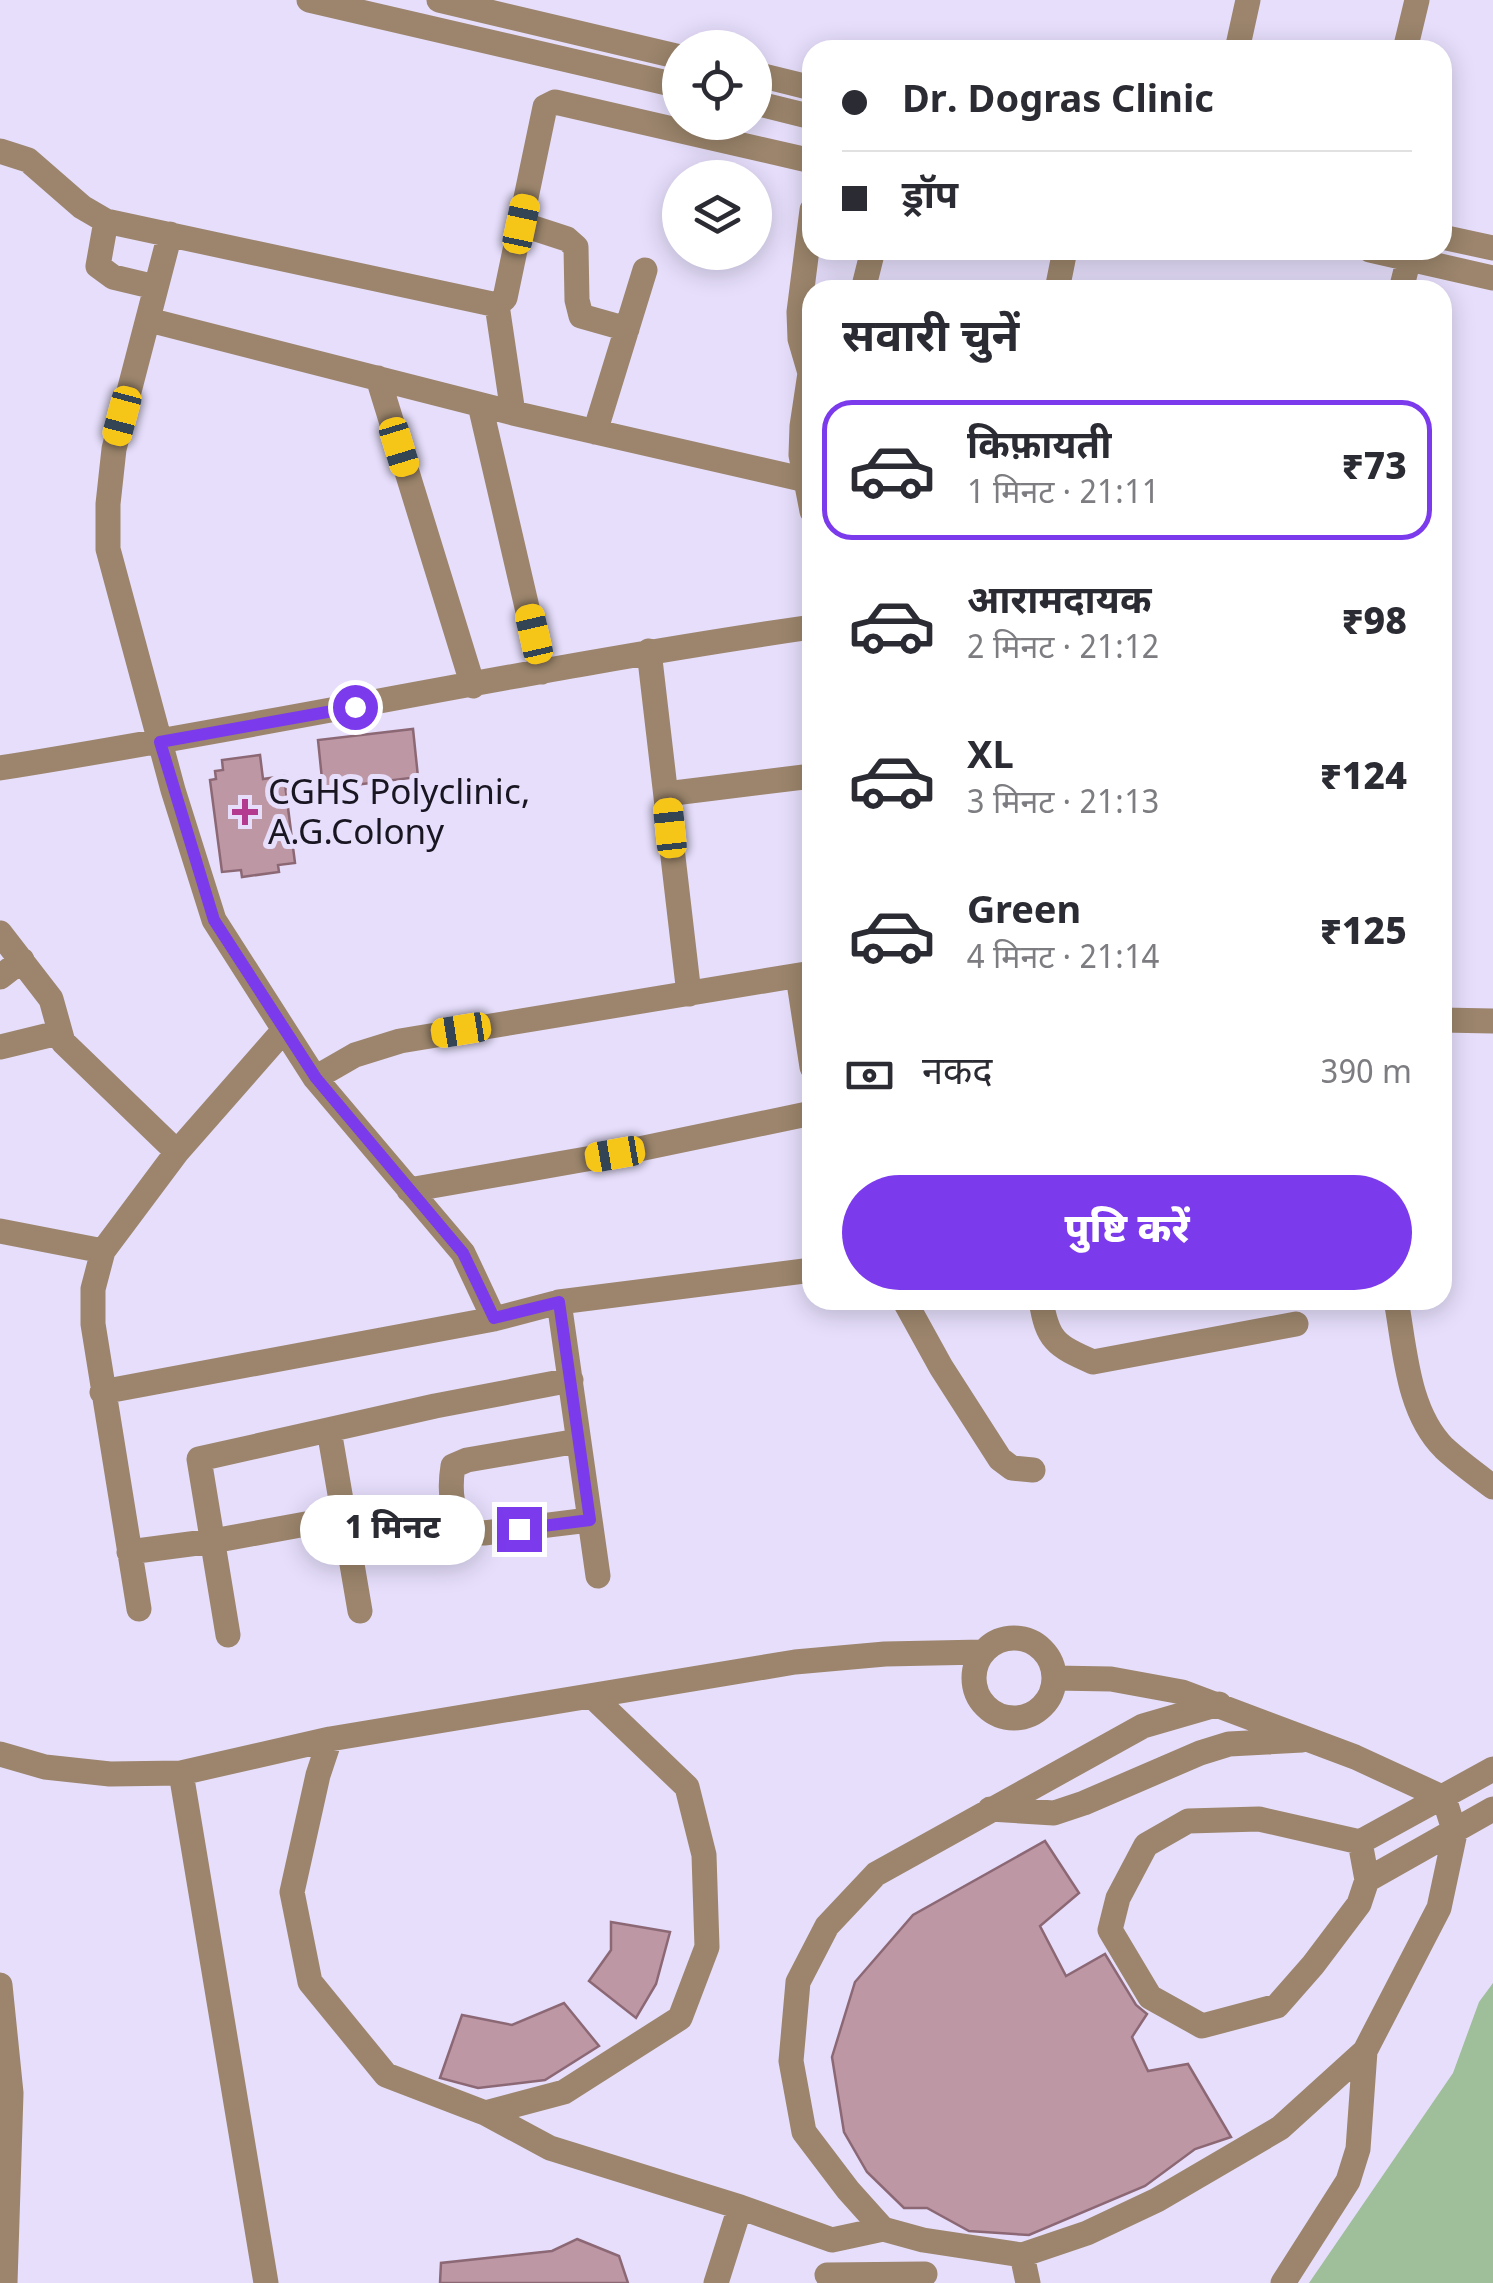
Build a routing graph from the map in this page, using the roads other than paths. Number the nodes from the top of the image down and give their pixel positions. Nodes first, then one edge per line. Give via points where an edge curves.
1 (309, 0) edge
2 (439, 0) edge
3 (1248, 0) edge
4 (1417, 0) edge
5 (503, 7) edge
6 (1239, 40) edge
7 (1408, 40) edge
8 (498, 43) junction
9 (662, 51) edge
10 (772, 78) edge
11 (662, 82) edge
12 (802, 86) edge
13 (772, 107) edge
14 (802, 114) edge
15 (0, 151) edge
16 (802, 159) edge
17 (106, 221) junction
18 (521, 224) junction
19 (170, 234) junction
20 (1452, 240) edge
21 (1493, 248) edge
22 (1428, 260) edge
23 (646, 270) dead end
24 (1493, 278) edge
25 (802, 283) edge
26 (154, 287) junction
27 (497, 305) junction
28 (149, 320) junction
29 (627, 329) junction
30 (802, 344) edge
31 (378, 378) junction
32 (480, 405) junction
33 (513, 413) junction
34 (802, 426) edge
35 (595, 432) junction
36 (802, 460) edge
37 (802, 479) edge
38 (802, 628) edge
39 (649, 650) junction
40 (542, 672) junction
41 (472, 686) junction
42 (160, 742) junction
43 (0, 768) edge
44 (802, 777) edge
45 (666, 794) junction
46 (0, 933) edge
47 (22, 960) junction
48 (802, 975) edge
49 (0, 977) edge
50 (689, 994) junction
51 (1452, 1020) edge
52 (1493, 1021) edge
53 (284, 1030) junction
54 (58, 1033) junction
55 (0, 1047) edge
56 (316, 1078) junction
57 (802, 1115) edge
58 (177, 1152) junction
59 (409, 1190) junction
60 (0, 1231) edge
61 (103, 1251) junction
62 (802, 1271) edge
63 (559, 1302) junction
64 (910, 1310) edge
65 (1043, 1310) edge
66 (1398, 1310) edge
67 (494, 1318) junction
68 (1296, 1324) dead end
69 (571, 1380) junction
70 (102, 1392) junction
71 (329, 1430) junction
72 (578, 1441) junction
73 (1033, 1470) dead end
74 (1493, 1488) edge
75 (344, 1517) junction
76 (590, 1520) junction
77 (213, 1541) junction
78 (129, 1552) junction
79 (598, 1576) dead end
80 (139, 1609) dead end
81 (360, 1611) dead end
82 (228, 1635) dead end
83 (983, 1652) junction
84 (1054, 1678) junction
85 (592, 1696) junction
86 (1218, 1704) junction
87 (330, 1738) junction
88 (1311, 1739) junction
89 (0, 1754) edge
90 (1493, 1769) edge
91 (181, 1773) junction
92 (1444, 1798) junction
93 (990, 1809) junction
94 (1493, 1809) edge
95 (1455, 1832) junction
96 (1360, 1842) junction
97 (1366, 1880) junction
98 (0, 1985) edge
99 (1365, 2051) junction
100 (485, 2113) junction
101 (740, 2207) junction
102 (883, 2229) junction
103 (832, 2240) junction
104 (924, 2240) junction
105 (1022, 2255) junction
106 (827, 2279) edge
107 (924, 2279) edge
108 (5, 2283) edge
109 (266, 2283) edge
110 (716, 2283) edge
111 (1028, 2283) edge
112 (1283, 2283) edge

1 - 8 street
2 - 5 street
3 - 6 street
4 - 7 street
5 - 8 street
5 - 9 street
8 - 11 street
10 - 12 street
13 - 14 street
15 - 17 street via 28,160
16 - 18 street via 555,102 545,107
17 - 19 street
17 - 26 street via 98,266 113,278
18 - 27 street via 506,298
18 - 29 street via 576,247 581,316
19 - 26 street
19 - 27 street
20 - 21 street
22 - 24 street
23 - 29 street
25 - 30 street
26 - 28 street
27 - 33 street
28 - 31 street
28 - 42 street via 114,448 108,549
29 - 35 street
31 - 32 street
31 - 41 street
32 - 33 street
32 - 40 street
33 - 35 street
34 - 36 street
35 - 37 street
38 - 39 street
39 - 40 street
39 - 45 street
40 - 41 street
41 - 42 street
42 - 43 street
42 - 53 street via 214,920
44 - 45 street
45 - 50 street
46 - 47 street
47 - 49 street
47 - 54 street via 51,999
48 - 50 street
50 - 56 street via 400,1041 355,1055
51 - 52 street
53 - 56 street
53 - 58 street
54 - 55 street
54 - 58 street
56 - 59 street
57 - 59 street
58 - 61 street
59 - 67 street via 463,1253
60 - 61 street
61 - 70 street via 93,1289
62 - 63 street
63 - 67 street
63 - 69 street
64 - 73 street via 1000,1460
65 - 68 street via 1046,1331 1064,1349 1093,1362
66 - 74 street via 1422,1418 1442,1446
67 - 70 street
69 - 71 street
69 - 72 street
70 - 78 street
71 - 75 street
71 - 77 street via 199,1459
72 - 76 street
72 - 76 street via 453,1466 452,1502 467,1532
75 - 77 street
75 - 81 street
76 - 79 street
77 - 78 street
77 - 82 street
78 - 80 street
83 - 84 street via 1007,1638 1034,1643
83 - 84 street via 975,1688 1000,1715 1037,1710
83 - 85 street via 794,1662
84 - 86 street via 1111,1678
85 - 87 street
85 - 100 street via 687,1787 704,1855 706,1947 680,2018 564,2092
86 - 88 street
86 - 93 street via 1143,1726
87 - 91 street
87 - 100 street via 292,1892 310,1982 386,2075
88 - 92 street
88 - 93 street via 1214,1748 1054,1813
89 - 91 street via 46,1768
90 - 92 street
91 - 109 street
92 - 95 street
92 - 96 street
93 - 102 street via 876,1874 828,1926 798,1982 791,2061 804,2132
94 - 95 street
95 - 97 street
95 - 99 street via 1439,1908
96 - 97 street
96 - 97 street via 1259,1819 1188,1821 1146,1844 1110,1930 1150,1998 1202,2026 1277,2006 1360,1904
98 - 108 street via 11,2094
99 - 105 street via 1280,2128 1158,2200
99 - 112 street via 1358,2149 1348,2181
100 - 101 street via 550,2148
101 - 103 street
101 - 110 street
102 - 103 street
102 - 104 street
103 - 106 street
104 - 105 street
104 - 107 street
105 - 111 street
106 - 107 street

